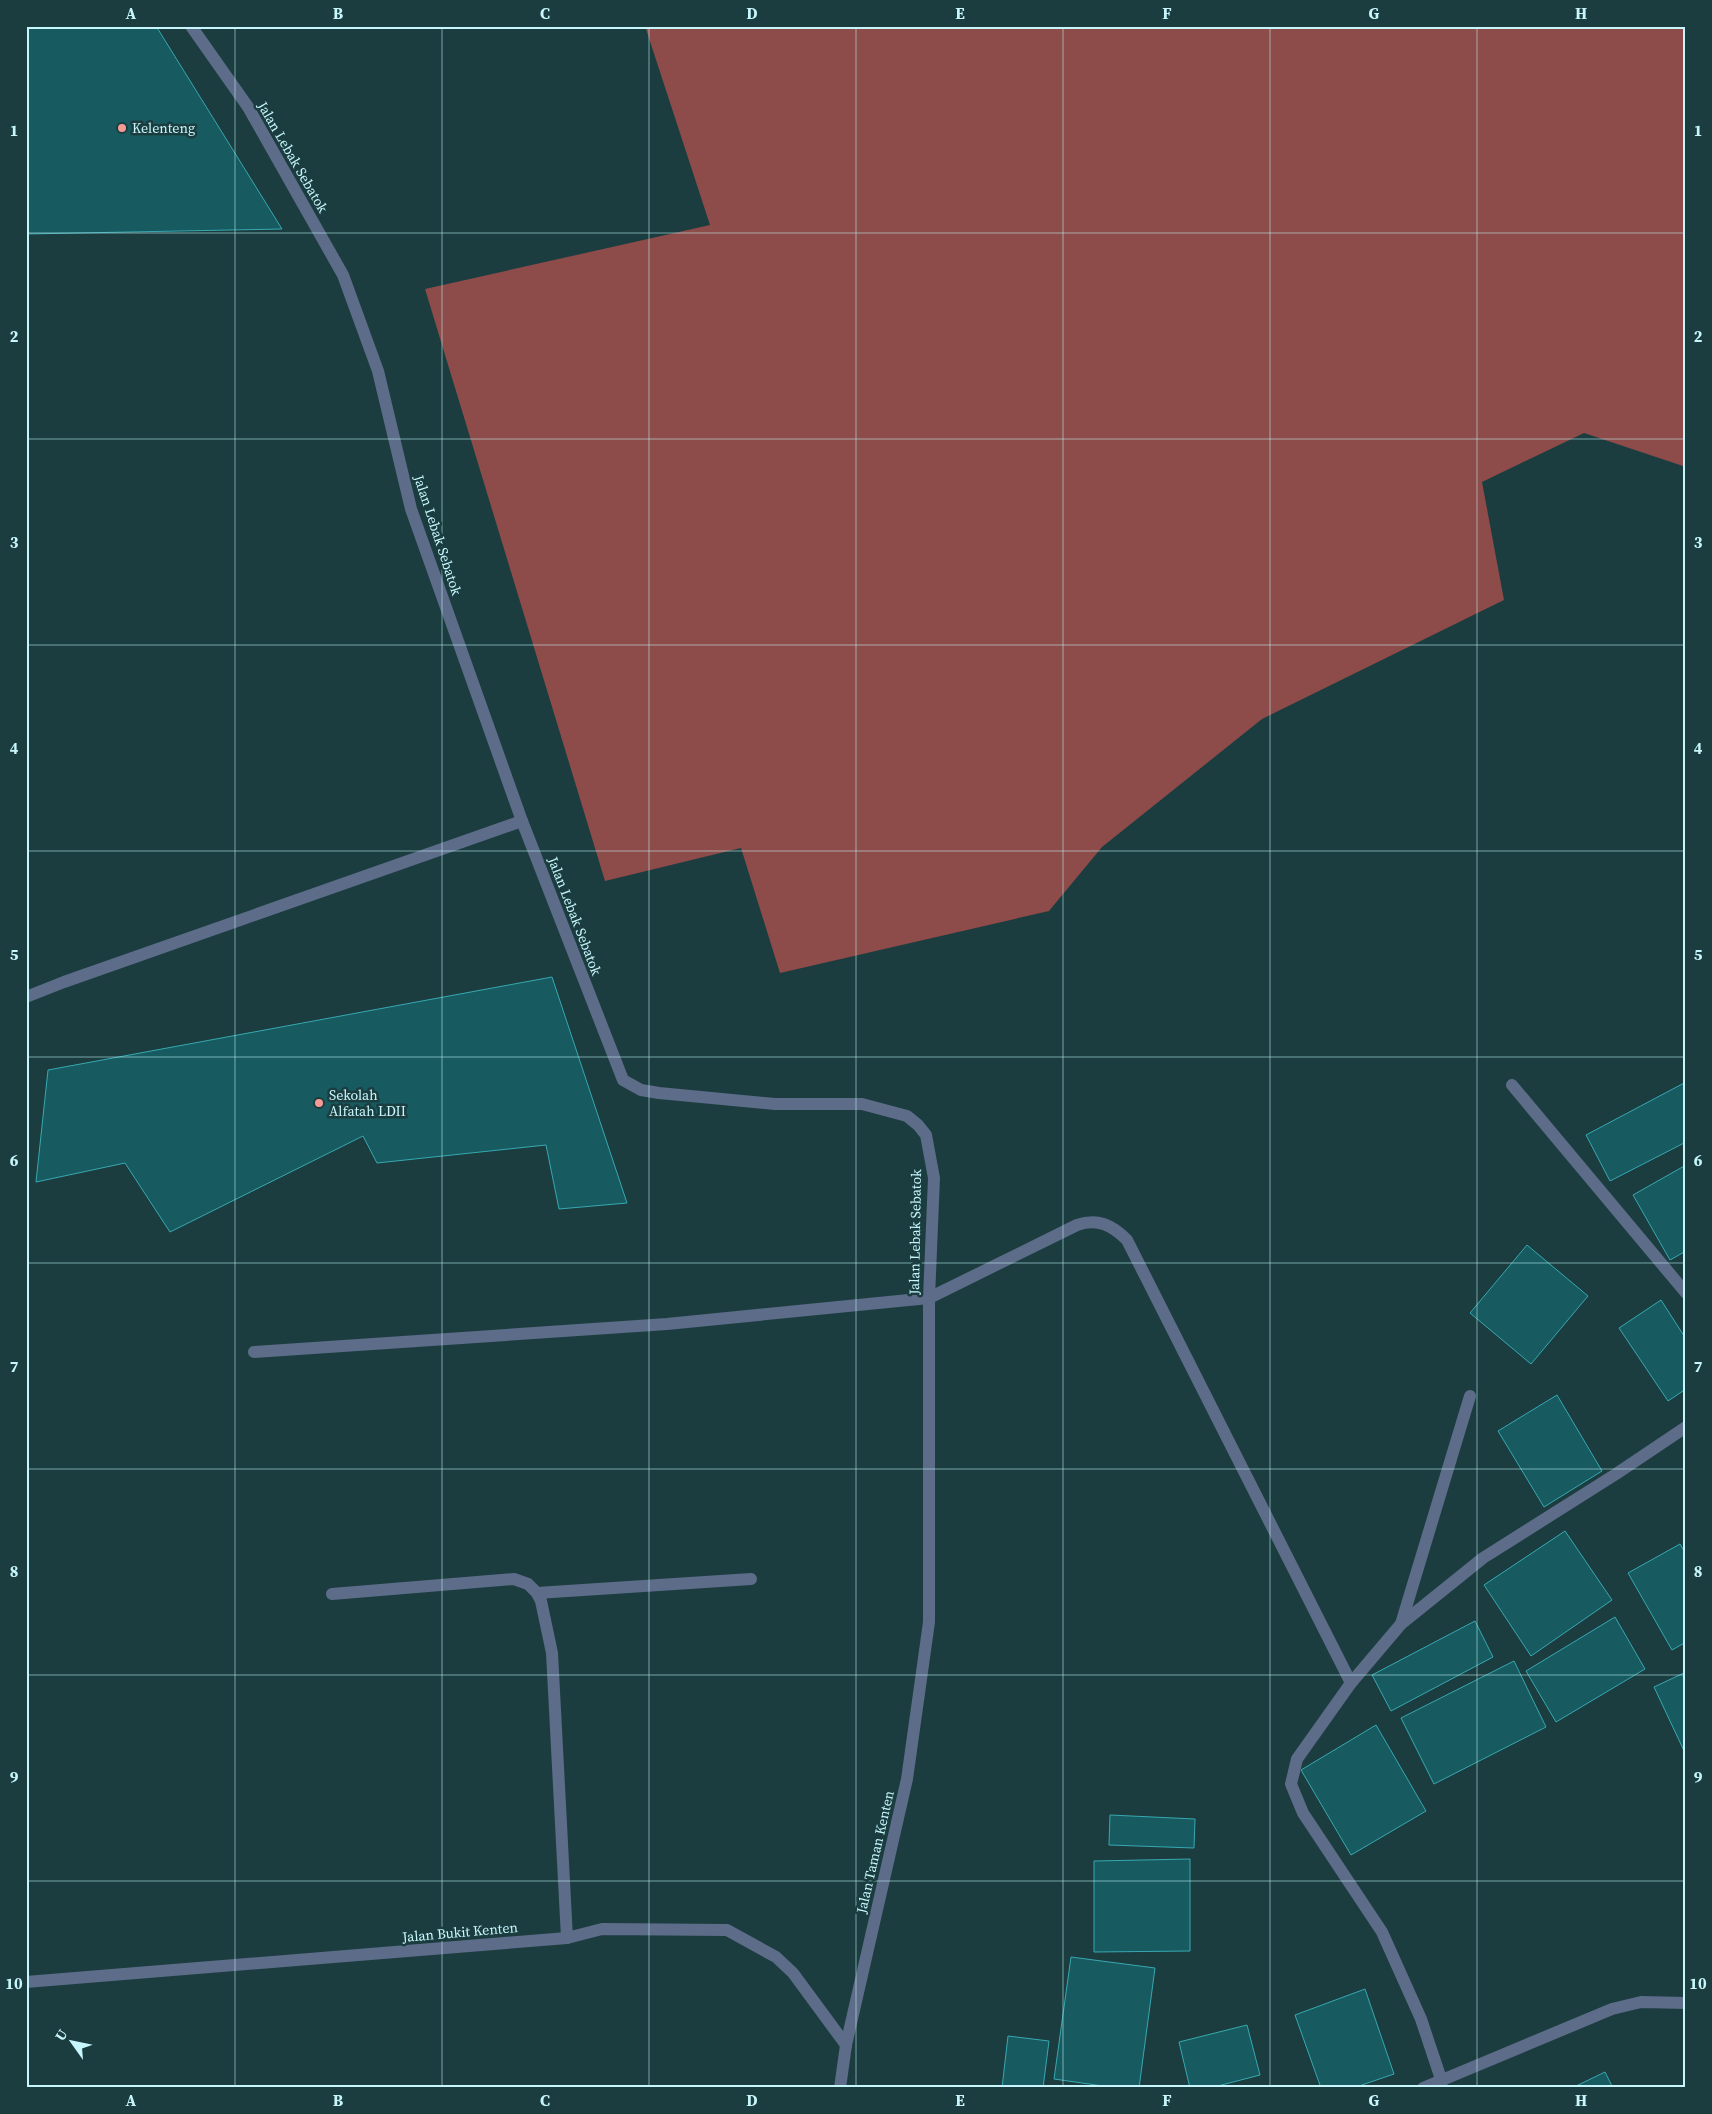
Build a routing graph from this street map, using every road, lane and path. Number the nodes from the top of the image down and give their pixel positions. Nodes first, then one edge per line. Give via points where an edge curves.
1 (191, 26) edge
2 (522, 821) junction
3 (26, 997) edge
4 (1512, 1085) dead end
5 (1686, 1293) edge
6 (929, 1298) junction
7 (254, 1352) dead end
8 (1470, 1396) dead end
9 (1686, 1427) edge
10 (751, 1579) dead end
11 (537, 1592) junction
12 (332, 1594) dead end
13 (929, 1622) joint
14 (1401, 1624) junction
15 (1351, 1683) junction
16 (567, 1938) junction
17 (26, 1982) edge
18 (1685, 2000) edge
19 (846, 2045) junction
20 (1442, 2082) junction
21 (840, 2088) edge
22 (1423, 2088) edge

1 - 2 street, Jalan Lebak Sebatok via 248,107 343,275 378,371 411,509
2 - 3 street
2 - 6 street, Jalan Lebak Sebatok via 623,1080 641,1090 659,1093 775,1104 862,1104 908,1116 918,1125 928,1141 934,1178
4 - 5 street
6 - 7 street via 667,1324
6 - 13 street, Jalan Lebak Sebatok
6 - 15 street via 1084,1223 1103,1223 1118,1231 1136,1257
8 - 14 street
9 - 14 street via 1483,1558
10 - 11 street
11 - 12 street via 514,1578
11 - 16 street via 552,1653
13 - 19 street, Jalan Taman Kenten via 907,1779
14 - 15 street
15 - 20 street via 1297,1759 1291,1784 1302,1813 1382,1932 1421,2019
16 - 17 street, Jalan Bukit Kenten
16 - 19 street, Jalan Bukit Kenten via 602,1929 727,1930 776,1957 793,1973
18 - 20 street via 1641,2002 1612,2009
19 - 21 street, Jalan Taman Kenten
20 - 22 street

